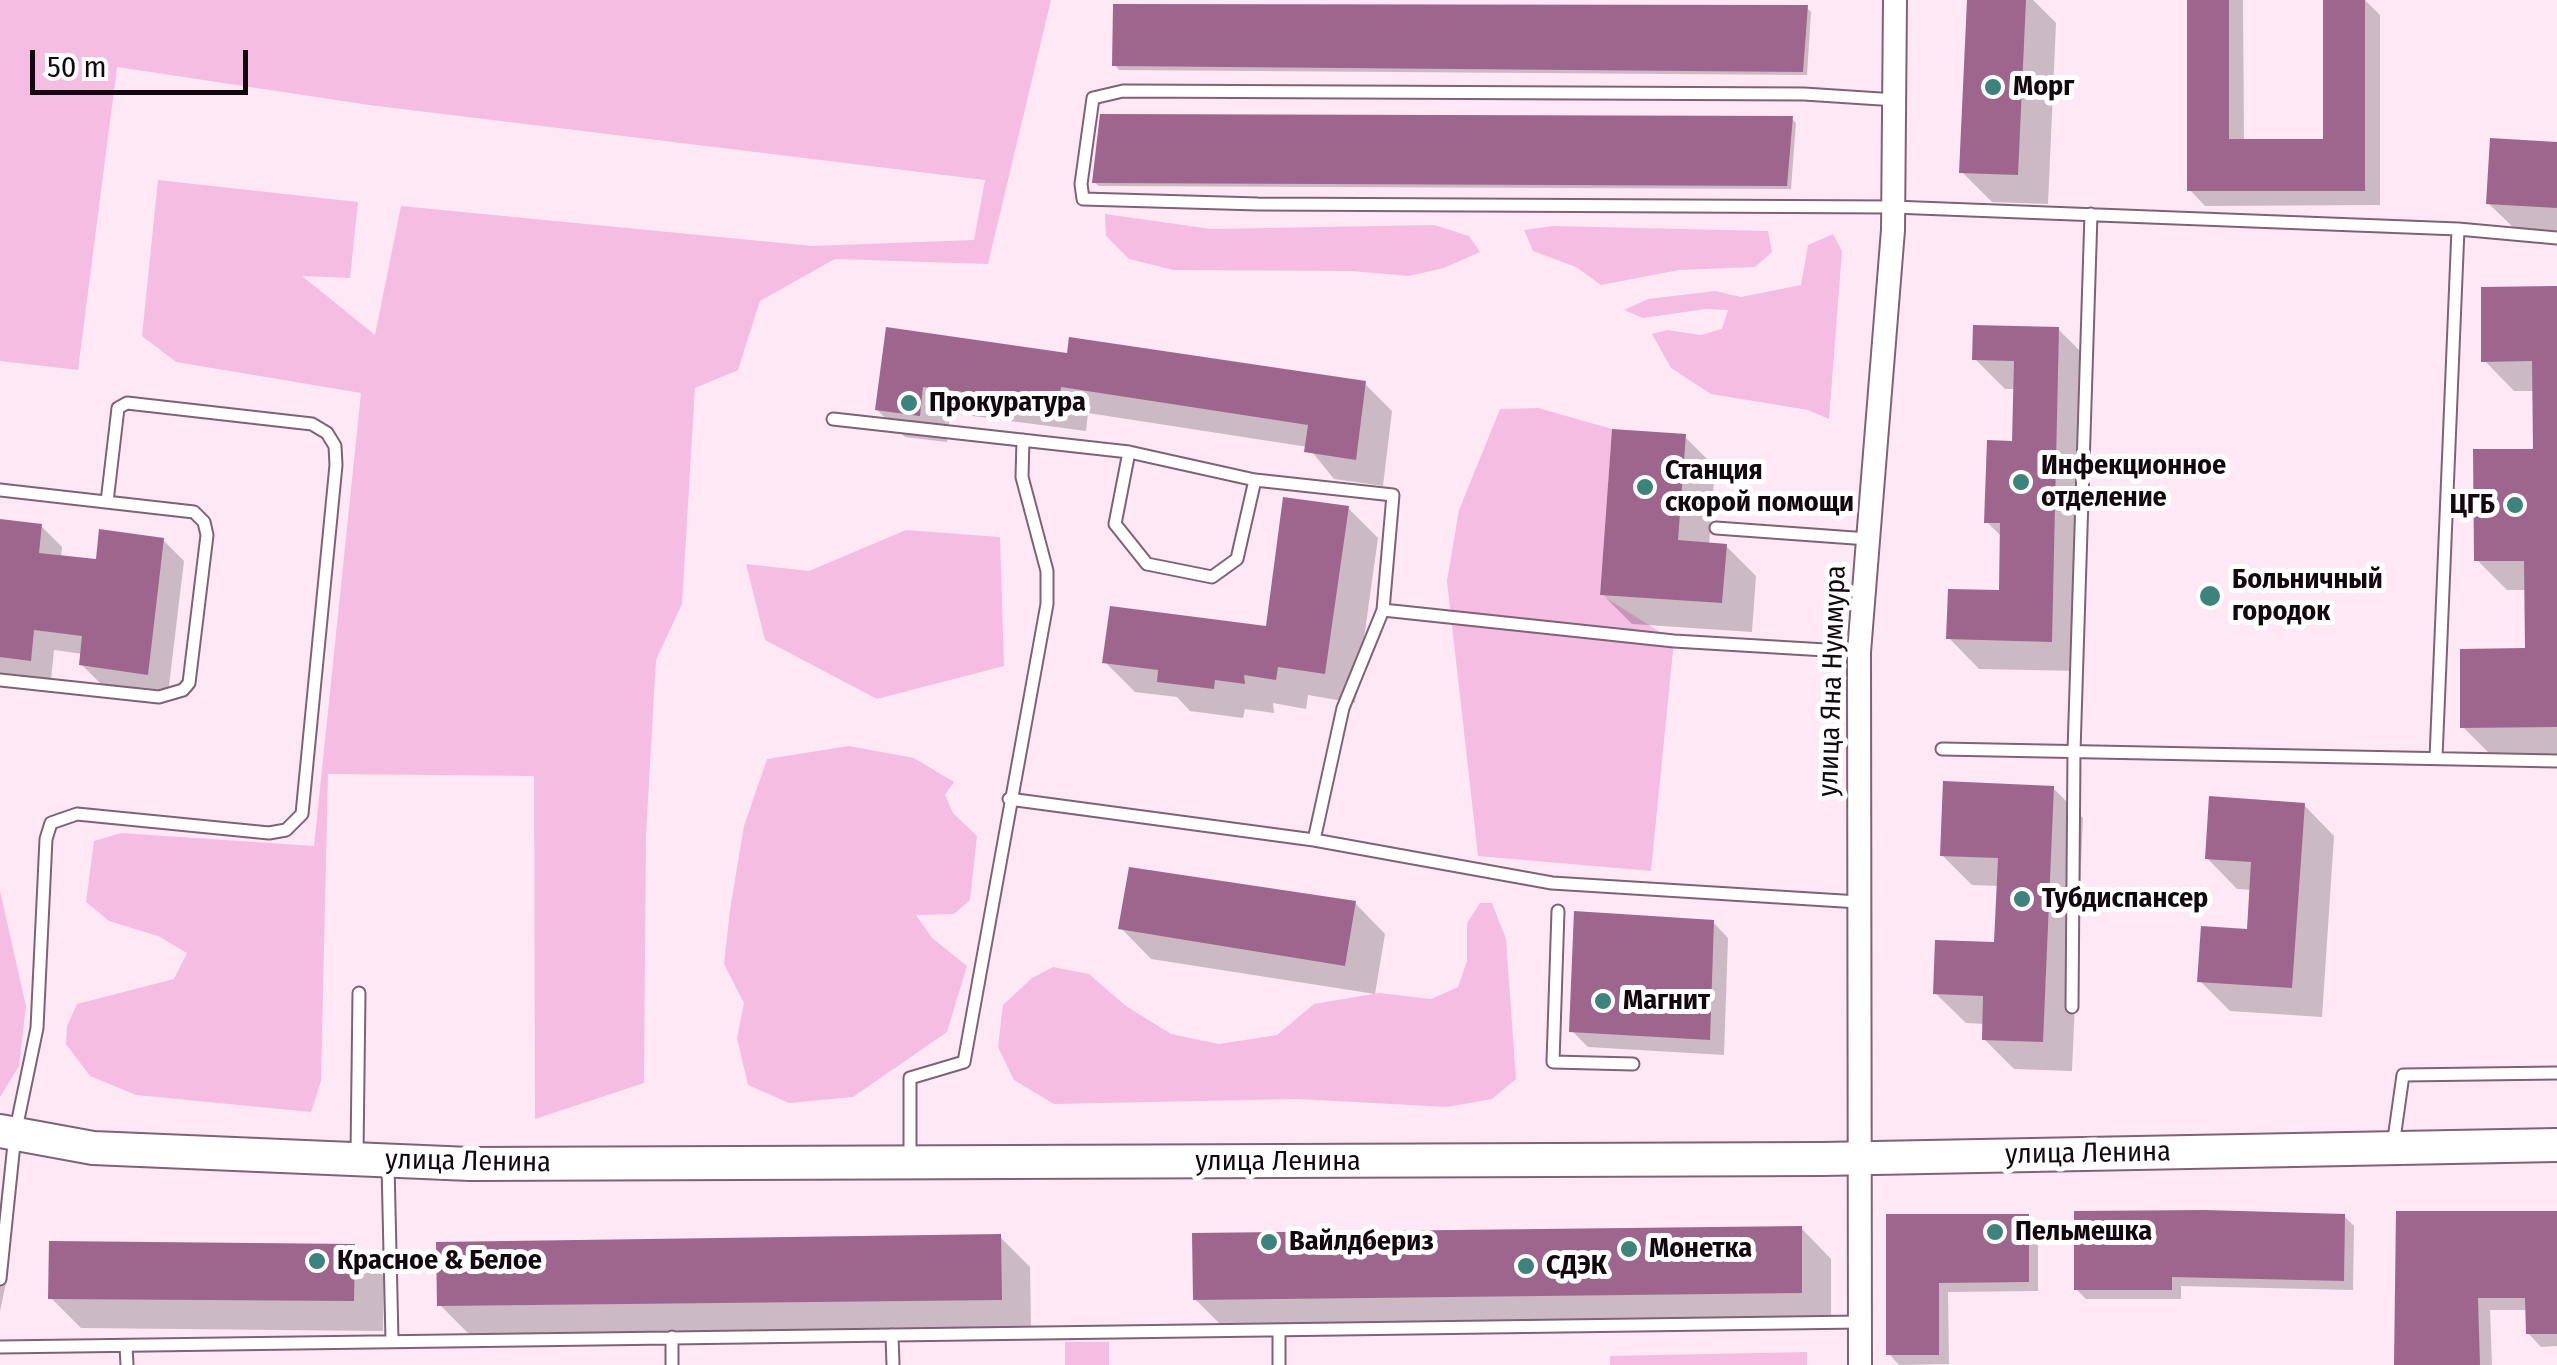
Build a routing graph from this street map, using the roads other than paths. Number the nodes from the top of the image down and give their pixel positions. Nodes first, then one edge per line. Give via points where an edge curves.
1 (1895, 0) edge
2 (1896, 100) junction
3 (1894, 207) junction
4 (2091, 214) junction
5 (2458, 229) junction
6 (2557, 238) edge
7 (833, 419) dead end
8 (1022, 440) junction
9 (1129, 452) junction
10 (1255, 480) junction
11 (0, 490) edge
12 (107, 502) junction
13 (1716, 528) dead end
14 (1868, 539) junction
15 (1382, 610) junction
16 (1859, 652) junction
17 (0, 680) edge
18 (1942, 749) dead end
19 (2074, 751) junction
20 (2436, 758) junction
21 (2557, 761) edge
22 (1009, 799) junction
23 (1314, 840) junction
24 (1859, 902) junction
25 (1558, 911) dead end
26 (359, 994) dead end
27 (2072, 1007) dead end
28 (1632, 1064) dead end
29 (2557, 1073) edge
30 (8, 1132) edge
31 (2557, 1145) edge
32 (2392, 1148) junction
33 (1860, 1158) junction
34 (372, 1160) junction
35 (910, 1162) junction
36 (0, 1279) edge
37 (1860, 1322) junction
38 (1279, 1330) junction
39 (892, 1335) junction
40 (672, 1337) junction
41 (392, 1340) junction
42 (126, 1346) junction
43 (0, 1347) edge
44 (126, 1365) edge
45 (672, 1365) edge
46 (892, 1365) edge
47 (1279, 1365) edge
48 (1860, 1365) edge

1 - 2 street, улица Яна Нуммура
2 - 3 street, улица Яна Нуммура
2 - 3 lane via 1123,90 1093,98 1081,184 1084,199 1238,204
3 - 4 lane
3 - 14 street, улица Яна Нуммура
4 - 5 lane
4 - 19 lane
5 - 6 lane
5 - 20 lane
7 - 8 lane
8 - 9 lane
8 - 22 lane via 1022,478 1047,571 1047,604
9 - 10 lane
9 - 10 lane via 1116,524 1146,564 1212,577 1237,560
10 - 15 lane via 1392,496
11 - 12 lane
12 - 17 lane via 194,512 204,522 189,683 176,695 159,697
12 - 30 lane via 118,408 126,404 312,424 327,432 336,465 302,814 286,830 269,833 78,814 51,823 37,1028
13 - 14 lane
14 - 16 street, улица Яна Нуммура
15 - 16 lane via 1674,641
15 - 23 lane via 1342,708
16 - 24 street, улица Яна Нуммура
18 - 19 lane
19 - 20 lane
19 - 27 lane
20 - 21 lane
22 - 23 lane
22 - 35 lane via 964,1062 910,1078
23 - 24 lane via 1552,883
24 - 33 street, улица Яна Нуммура
25 - 28 lane via 1553,1062
26 - 34 lane
29 - 32 lane via 2403,1075
30 - 34 main road, улица Ленина via 93,1148
30 - 36 lane
31 - 32 main road, улица Ленина
32 - 33 main road, улица Ленина
33 - 35 main road, улица Ленина
33 - 37 street, улица Яна Нуммура
34 - 35 main road, улица Ленина
34 - 41 lane
37 - 38 lane
37 - 48 street, улица Яна Нуммура
38 - 39 lane
38 - 47 lane
39 - 40 lane
39 - 46 lane
40 - 41 lane
40 - 45 lane
41 - 42 lane
42 - 43 lane
42 - 44 lane

